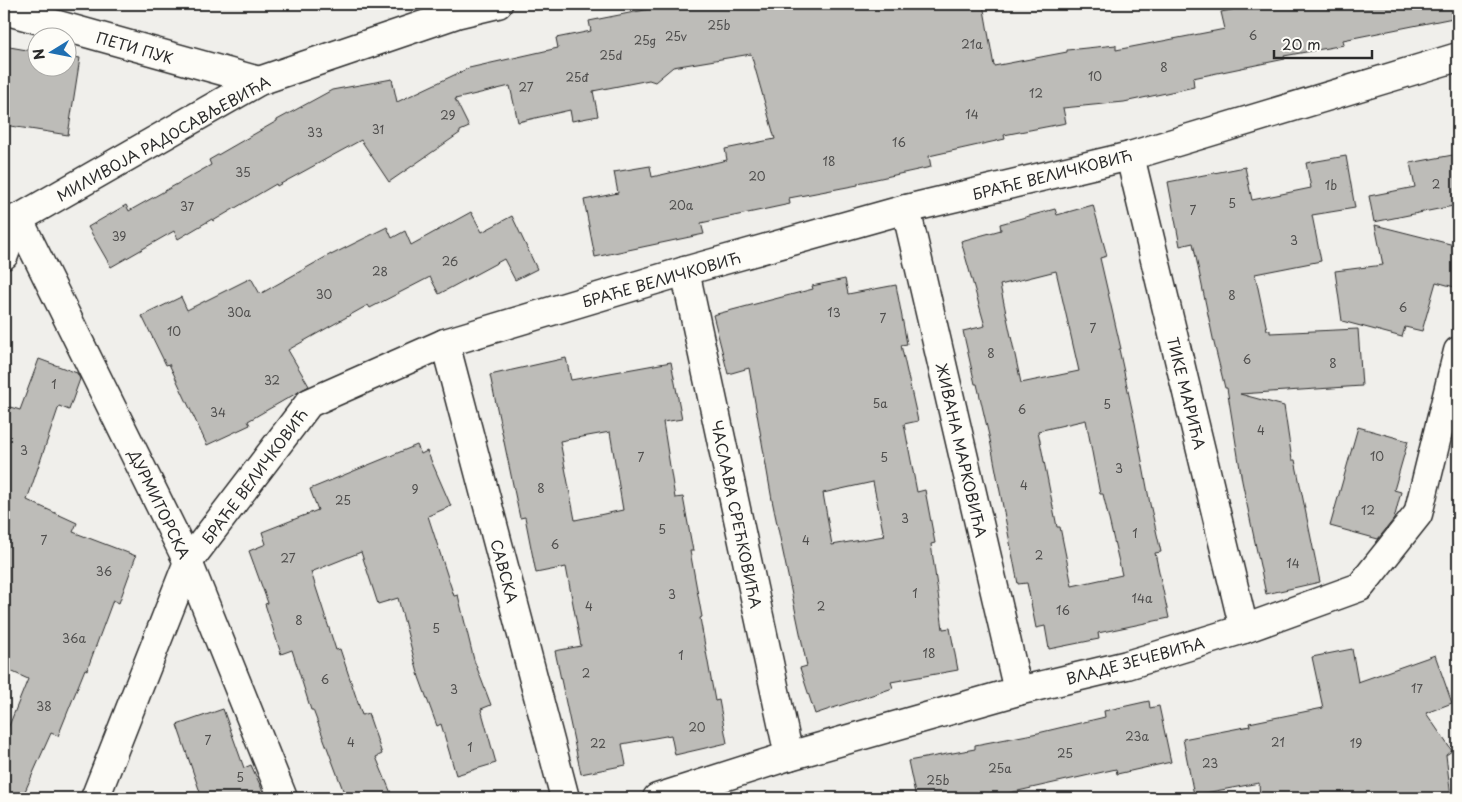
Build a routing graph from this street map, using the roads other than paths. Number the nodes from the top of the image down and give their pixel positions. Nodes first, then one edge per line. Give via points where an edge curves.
1 (498, 4) edge
2 (9, 9) edge
3 (456, 9) edge
4 (1458, 57) edge
5 (259, 81) junction
6 (1130, 156) junction
7 (906, 209) junction
8 (11, 223) edge
9 (4, 255) edge
10 (685, 272) junction
11 (445, 343) junction
12 (1458, 351) edge
13 (188, 562) junction
14 (1244, 629) junction
15 (1018, 691) junction
16 (789, 756) junction
17 (94, 798) edge
18 (282, 798) edge
19 (565, 798) edge
20 (657, 798) edge

1 - 3 street, МИЛИВОЈА РАДОСАВЉЕВИЋА
2 - 5 street, ПЕТИ ПУК
3 - 5 street, МИЛИВОЈА РАДОСАВЉЕВИЋА
4 - 6 street, БРАЋЕ ВЕЛИЧКОВИЋ
5 - 8 street, МИЛИВОЈА РАДОСАВЉЕВИЋА
6 - 7 street, БРАЋЕ ВЕЛИЧКОВИЋ
6 - 14 street, ТИКЕ МАРИЋА
7 - 10 street, БРАЋЕ ВЕЛИЧКОВИЋ
7 - 15 street, ЖИВАНА МАРКОВИЋА
8 - 9 street
8 - 13 street, ДУРМИТОРСКА
10 - 11 street, БРАЋЕ ВЕЛИЧКОВИЋ
10 - 16 street, ЧАСЛАВА СРЕЋКОВИЋА
11 - 13 street, БРАЋЕ ВЕЛИЧКОВИЋ via 309,403
11 - 19 street, САВСКА
12 - 14 street, ВЛАДЕ ЗЕЧЕВИЋА via 1418,514 1360,587
13 - 17 street, БРАЋЕ ВЕЛИЧКОВИЋ
13 - 18 street, ДУРМИТОРСКА
14 - 15 street, ВЛАДЕ ЗЕЧЕВИЋА via 1127,665
15 - 16 street, ВЛАДЕ ЗЕЧЕВИЋА
16 - 20 street, ВЛАДЕ ЗЕЧЕВИЋА

